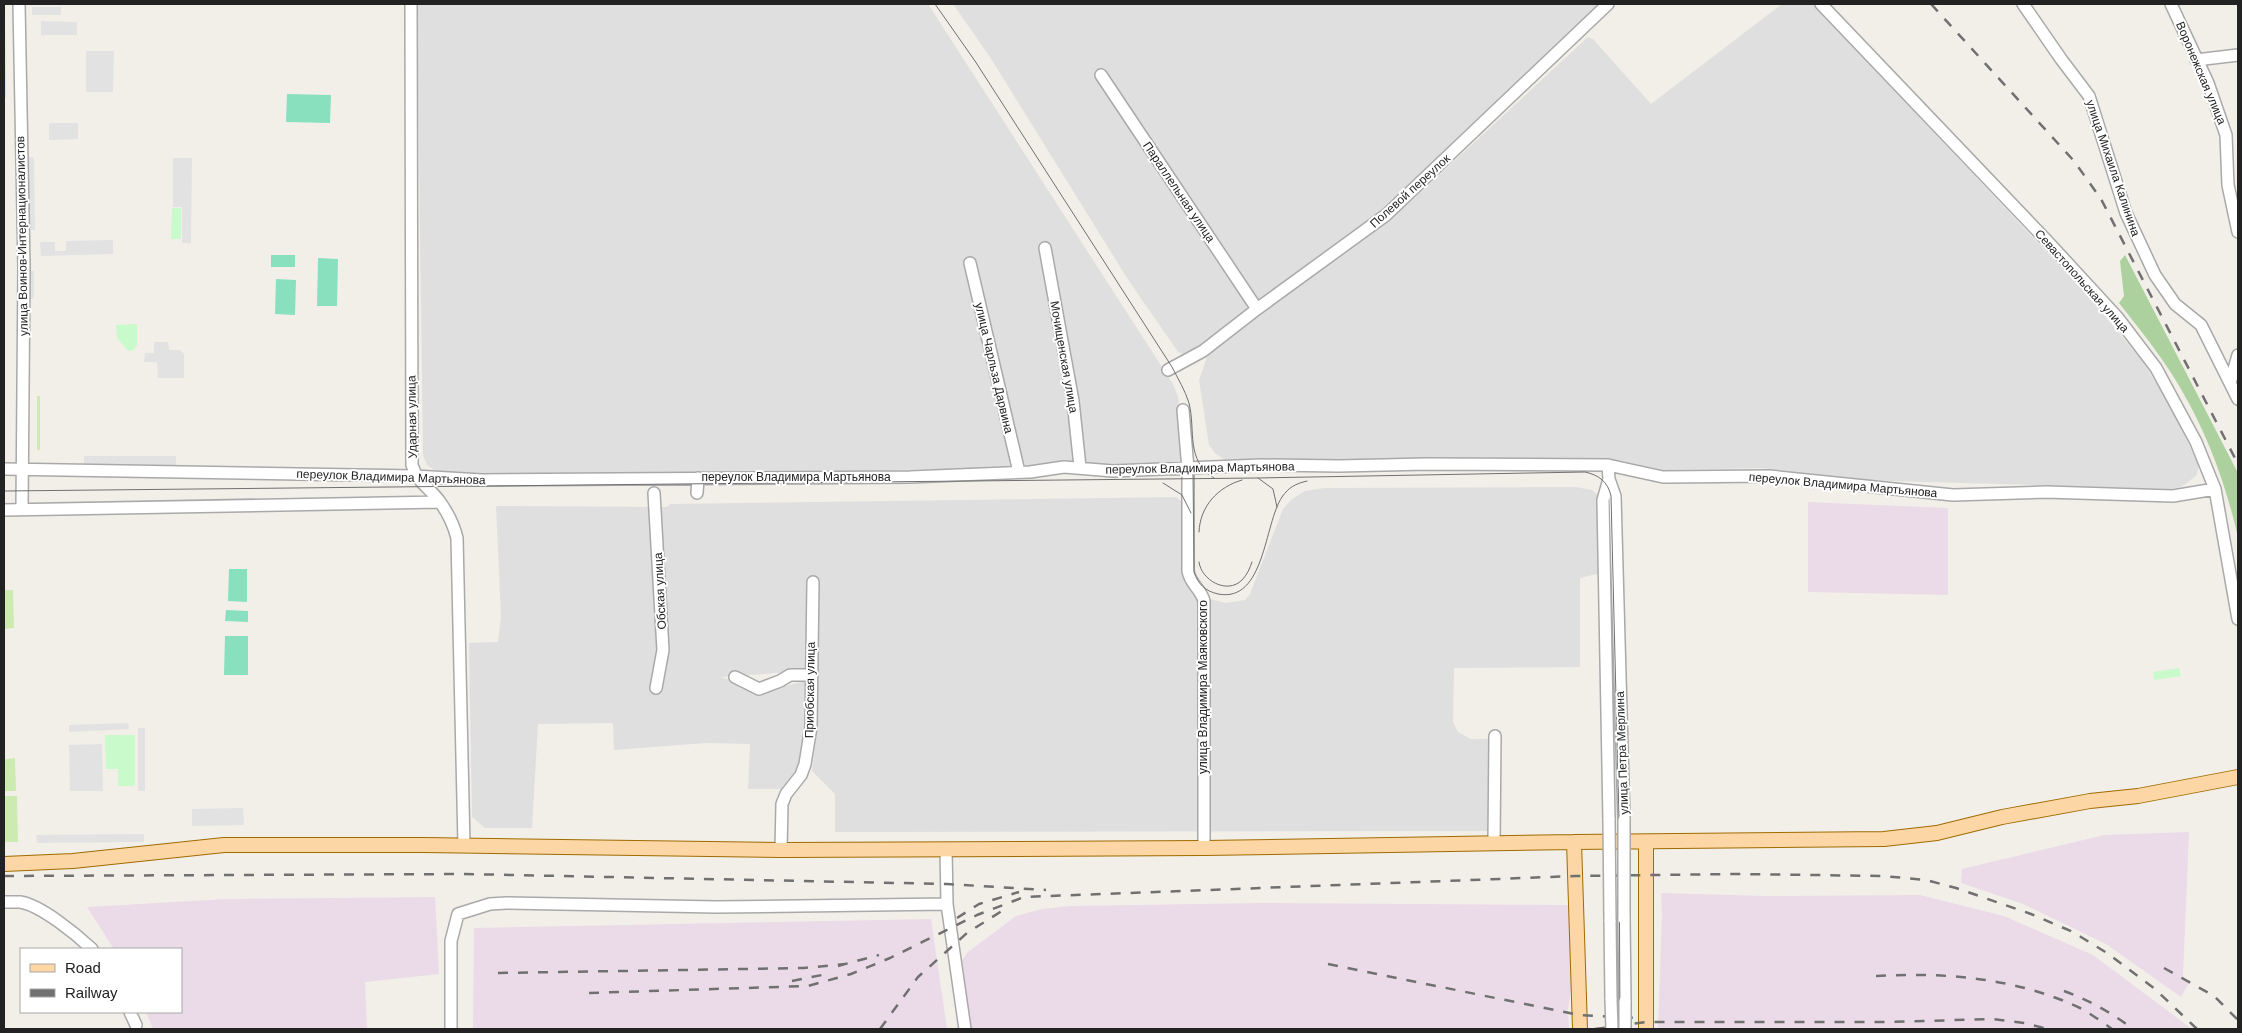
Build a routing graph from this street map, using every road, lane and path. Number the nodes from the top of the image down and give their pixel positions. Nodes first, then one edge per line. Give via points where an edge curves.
1 (19, 4) edge
2 (411, 4) edge
3 (1608, 4) edge
4 (1821, 4) edge
5 (2023, 4) edge
6 (2171, 4) edge
7 (2238, 55) edge
8 (2196, 60) junction
9 (1101, 75) dead end
10 (2238, 232) edge
11 (1045, 248) dead end
12 (970, 263) dead end
13 (1257, 309) junction
14 (2238, 355) edge
15 (1168, 370) dead end
16 (2230, 383) junction
17 (2238, 399) edge
18 (1183, 410) dead end
19 (1608, 465) junction
20 (1080, 467) junction
21 (23, 468) junction
22 (4, 469) edge
23 (1188, 469) junction
24 (1018, 472) junction
25 (415, 476) junction
26 (698, 478) junction
27 (1609, 479) junction
28 (2214, 489) junction
29 (654, 493) dead end
30 (697, 493) dead end
31 (440, 502) junction
32 (4, 510) edge
33 (22, 510) junction
34 (813, 582) dead end
35 (2238, 619) edge
36 (811, 675) junction
37 (735, 677) dead end
38 (656, 688) dead end
39 (1495, 736) dead end
40 (2238, 777) edge
41 (1574, 842) junction
42 (1494, 843) junction
43 (1646, 843) junction
44 (464, 845) junction
45 (1204, 848) junction
46 (946, 849) junction
47 (781, 850) junction
48 (4, 864) edge
49 (4, 902) edge
50 (947, 904) junction
51 (91, 948) edge
52 (130, 1013) edge
53 (136, 1024) dead end
54 (451, 1029) edge
55 (965, 1029) edge
56 (1580, 1029) edge
57 (1612, 1029) edge
58 (1625, 1029) edge
59 (1646, 1029) edge

1 - 21 street, улица Воинов-Интернационалистов via 24,267
2 - 25 street, Ударная улица via 410,277 412,465
3 - 13 street, Полевой переулок via 1386,215
4 - 28 street, Севастопольская улица via 2123,324 2156,368 2173,398 2196,442
5 - 16 street, улица Михаила Калинина via 2089,96 2126,212 2155,275 2175,304 2201,324
6 - 8 street, Воронежская улица
7 - 8 street
8 - 10 street, Воронежская улица via 2208,83 2226,135 2228,185
9 - 13 street, Параллельная улица
11 - 20 street, Мочищенская улица via 1072,401
12 - 24 street, улица Чарльза Дарвина
13 - 15 street, Полевой переулок via 1203,351
14 - 16 street
16 - 17 street, улица Михаила Калинина
18 - 23 street, улица Владимира Маяковского
19 - 23 street, переулок Владимира Мартьянова via 1262,465
19 - 27 street, улица Петра Мерлина
19 - 28 street, переулок Владимира Мартьянова via 1662,477 1769,476 1953,495 2046,492 2173,496
20 - 23 street, переулок Владимира Мартьянова via 1113,471
20 - 24 street, переулок Владимира Мартьянова
21 - 22 street, переулок Владимира Мартьянова
21 - 25 street, переулок Владимира Мартьянова
21 - 33 street, улица Воинов-Интернационалистов
23 - 45 street, улица Владимира Маяковского via 1189,576 1204,601
24 - 26 street, переулок Владимира Мартьянова via 910,477
25 - 26 street, переулок Владимира Мартьянова via 482,480
25 - 31 street, Ударная улица
26 - 30 street
27 - 57 street, улица Петра Мерлина, bridge via 1603,500
27 - 58 street, улица Петра Мерлина, bridge via 1615,496 1624,820
28 - 35 street, Севастопольская улица
29 - 38 street, Обская улица via 663,650
31 - 33 street
31 - 44 street, Ударная улица via 457,538
32 - 33 street
34 - 36 street, Приобская улица
36 - 37 street via 790,674 759,689
36 - 47 street, Приобская улица via 811,727 807,758 801,775 782,804
39 - 42 street
40 - 43 main road via 1884,840
41 - 42 main road
41 - 43 main road
41 - 56 main road
42 - 45 main road
43 - 59 main road
44 - 47 main road
44 - 48 main road via 224,845 73,861
45 - 46 main road
46 - 47 main road
46 - 50 street
49 - 51 street via 32,906 75,933
50 - 54 street via 716,907 490,904 461,912 454,923
50 - 55 street
52 - 53 street

